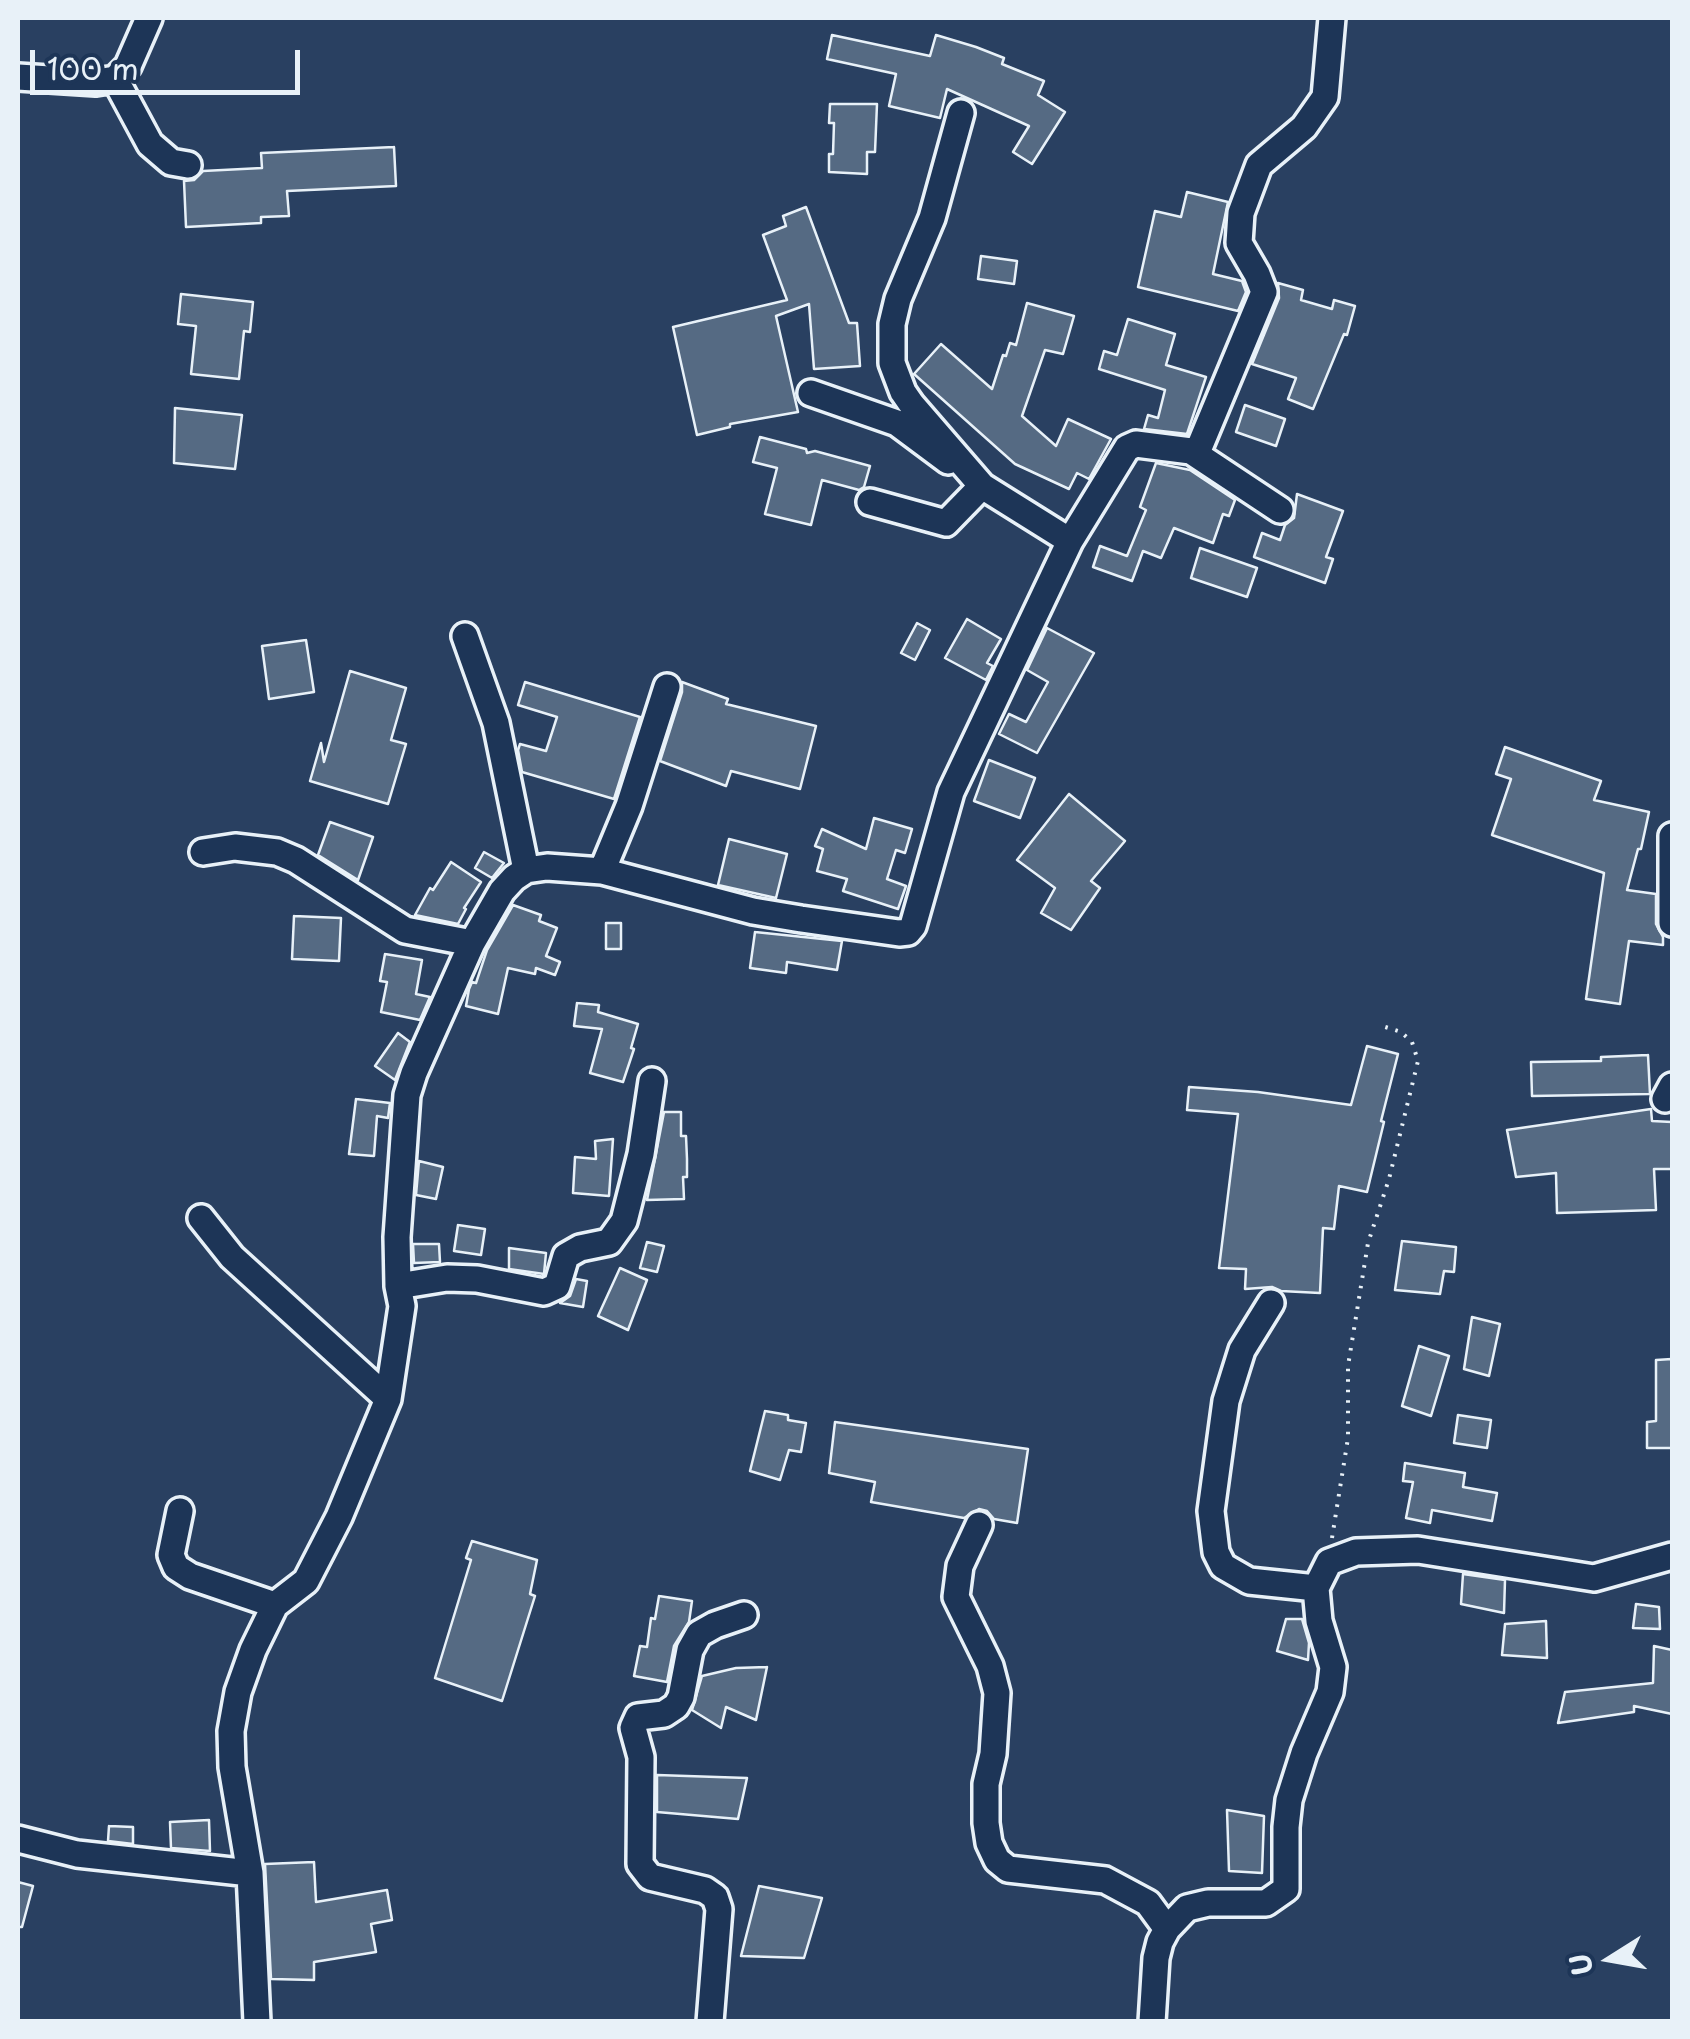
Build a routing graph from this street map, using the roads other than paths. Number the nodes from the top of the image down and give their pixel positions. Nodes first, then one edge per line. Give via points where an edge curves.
1 (149, 18) edge
2 (1332, 18) edge
3 (18, 77) edge
4 (115, 79) junction
5 (961, 113) dead end
6 (188, 165) dead end
7 (811, 392) dead end
8 (1191, 451) junction
9 (978, 481) junction
10 (870, 502) dead end
11 (1280, 510) dead end
12 (1070, 540) junction
13 (464, 636) dead end
14 (667, 687) dead end
15 (1672, 836) edge
16 (203, 852) dead end
17 (526, 870) junction
18 (602, 871) junction
19 (1672, 923) edge
20 (472, 943) junction
21 (652, 1081) dead end
22 (200, 1218) dead end
23 (398, 1286) junction
24 (1271, 1303) dead end
25 (388, 1398) junction
26 (180, 1511) dead end
27 (979, 1525) dead end
28 (1672, 1556) edge
29 (1316, 1588) junction
30 (276, 1605) junction
31 (744, 1616) dead end
32 (18, 1839) edge
33 (250, 1872) junction
34 (1166, 1930) junction
35 (258, 2022) edge
36 (710, 2022) edge
37 (1152, 2022) edge

1 - 4 street via 128,66
2 - 8 street via 1320,110 1259,166 1240,214 1238,244 1264,292 1199,448
3 - 4 street
4 - 6 street via 150,144 171,162
5 - 9 street via 932,218 898,299 890,343 903,392
7 - 9 street via 897,423
8 - 11 street
8 - 12 street via 1127,448
9 - 10 street via 946,523
9 - 12 street
12 - 18 street via 951,792 908,932 753,911
13 - 17 street via 496,723
14 - 18 street
15 - 19 street
16 - 20 street via 277,852 405,930
17 - 18 street
17 - 20 street via 502,891
20 - 23 street via 408,1096
21 - 23 street via 624,1221 609,1242 566,1256 557,1286 536,1291 478,1278
22 - 25 street via 232,1256
23 - 25 street via 402,1306
24 - 29 street via 1242,1350 1226,1401 1211,1512 1216,1552 1222,1566 1249,1580
25 - 30 street via 306,1580
26 - 30 street via 171,1555 176,1566
27 - 34 street via 960,1566 956,1597 997,1693 986,1784 989,1843 1008,1869 1120,1886 1148,1903
28 - 29 street via 1594,1578 1418,1550 1356,1552 1328,1562
29 - 34 street via 1332,1667 1330,1692 1289,1800 1286,1889 1266,1902 1187,1908
30 - 33 street via 238,1692 231,1731
31 - 36 street via 699,1634 676,1706 638,1717 633,1728 641,1757 640,1864 650,1877 706,1890 720,1908
32 - 33 street via 77,1854
33 - 35 street
34 - 37 street via 1156,1958

